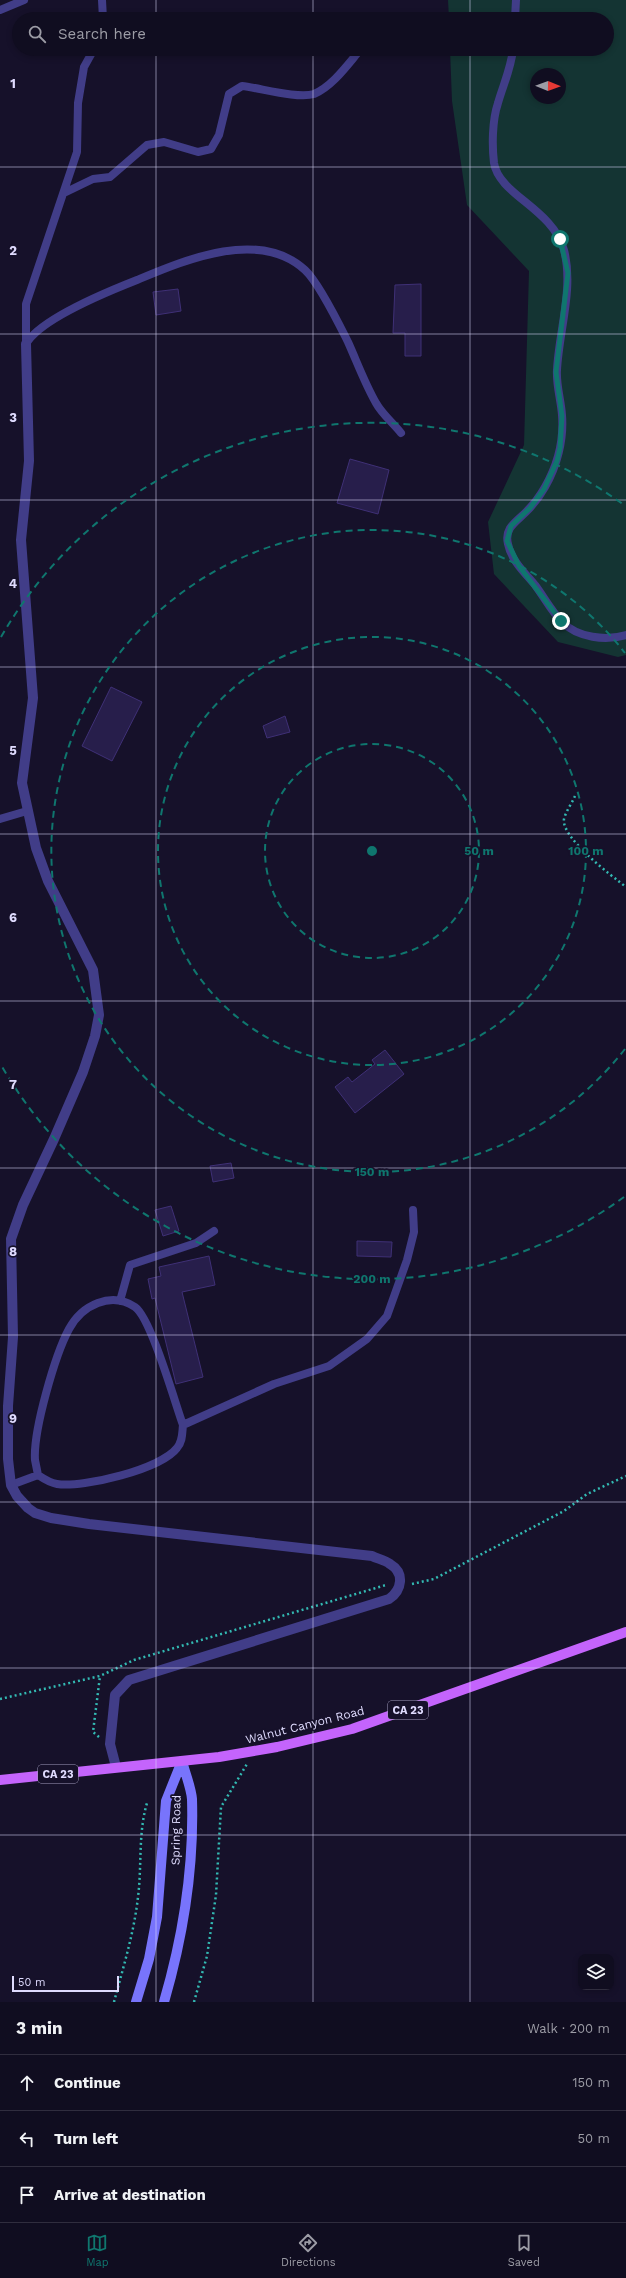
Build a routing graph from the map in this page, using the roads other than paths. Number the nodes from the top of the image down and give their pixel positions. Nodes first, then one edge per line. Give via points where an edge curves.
1 (24, 0) edge
2 (102, 0) edge
3 (516, 0) edge
4 (0, 10) edge
5 (103, 12) edge
6 (515, 12) edge
7 (90, 56) edge
8 (355, 56) edge
9 (512, 56) edge
10 (64, 193) junction
11 (26, 344) junction
12 (401, 432) dead end
13 (626, 635) edge
14 (27, 811) junction
15 (0, 819) edge
16 (413, 1210) dead end
17 (214, 1230) dead end
18 (120, 1301) junction
19 (182, 1425) junction
20 (38, 1475) junction
21 (11, 1485) junction
22 (626, 1632) edge
23 (182, 1761) junction
24 (116, 1767) junction
25 (0, 1780) edge
26 (136, 2002) edge
27 (164, 2002) edge

1 - 4 lane
2 - 5 lane
3 - 6 lane
7 - 10 lane via 84,67 78,103 77,152
8 - 10 lane via 330,84 313,94 301,95 242,86 234,90 229,94 219,135 211,149 198,152 164,142 147,145 110,177 93,179
9 - 13 lane via 495,112 495,169 506,185 537,210 556,232 563,248 568,278 556,372 562,416 558,455 544,489 530,508 511,526 507,541 519,566 567,627 598,637
10 - 11 lane via 26,304
11 - 12 lane via 37,330 84,303 194,257 231,251 276,253 297,263 313,281 347,341 376,404
11 - 14 street via 29,461 21,540 33,684 22,783
14 - 15 lane
14 - 21 street via 36,848 48,881 93,970 98,1015 95,1036 83,1072 23,1205 11,1239 13,1337 8,1406 8,1459
16 - 19 lane via 414,1232 407,1260 387,1316 367,1339 329,1366 274,1384
17 - 18 lane via 196,1243 130,1265
18 - 19 lane via 136,1308 147,1323
18 - 20 lane via 104,1300 90,1306 70,1328 44,1400 36,1445
19 - 20 lane via 182,1438 170,1456 110,1479 73,1485 56,1484
20 - 21 lane
21 - 24 street via 28,1508 51,1518 372,1556 390,1564 397,1572 400,1584 398,1593 389,1599 129,1680 115,1695 110,1744
22 - 23 main road, Walnut Canyon Road / CA 23 via 352,1729 255,1751
23 - 24 main road, Walnut Canyon Road / CA 23
23 - 26 main road, Spring Road via 166,1801 157,1916
23 - 27 main road, Spring Road via 192,1798 187,1891 177,1952
24 - 25 main road, Walnut Canyon Road / CA 23

